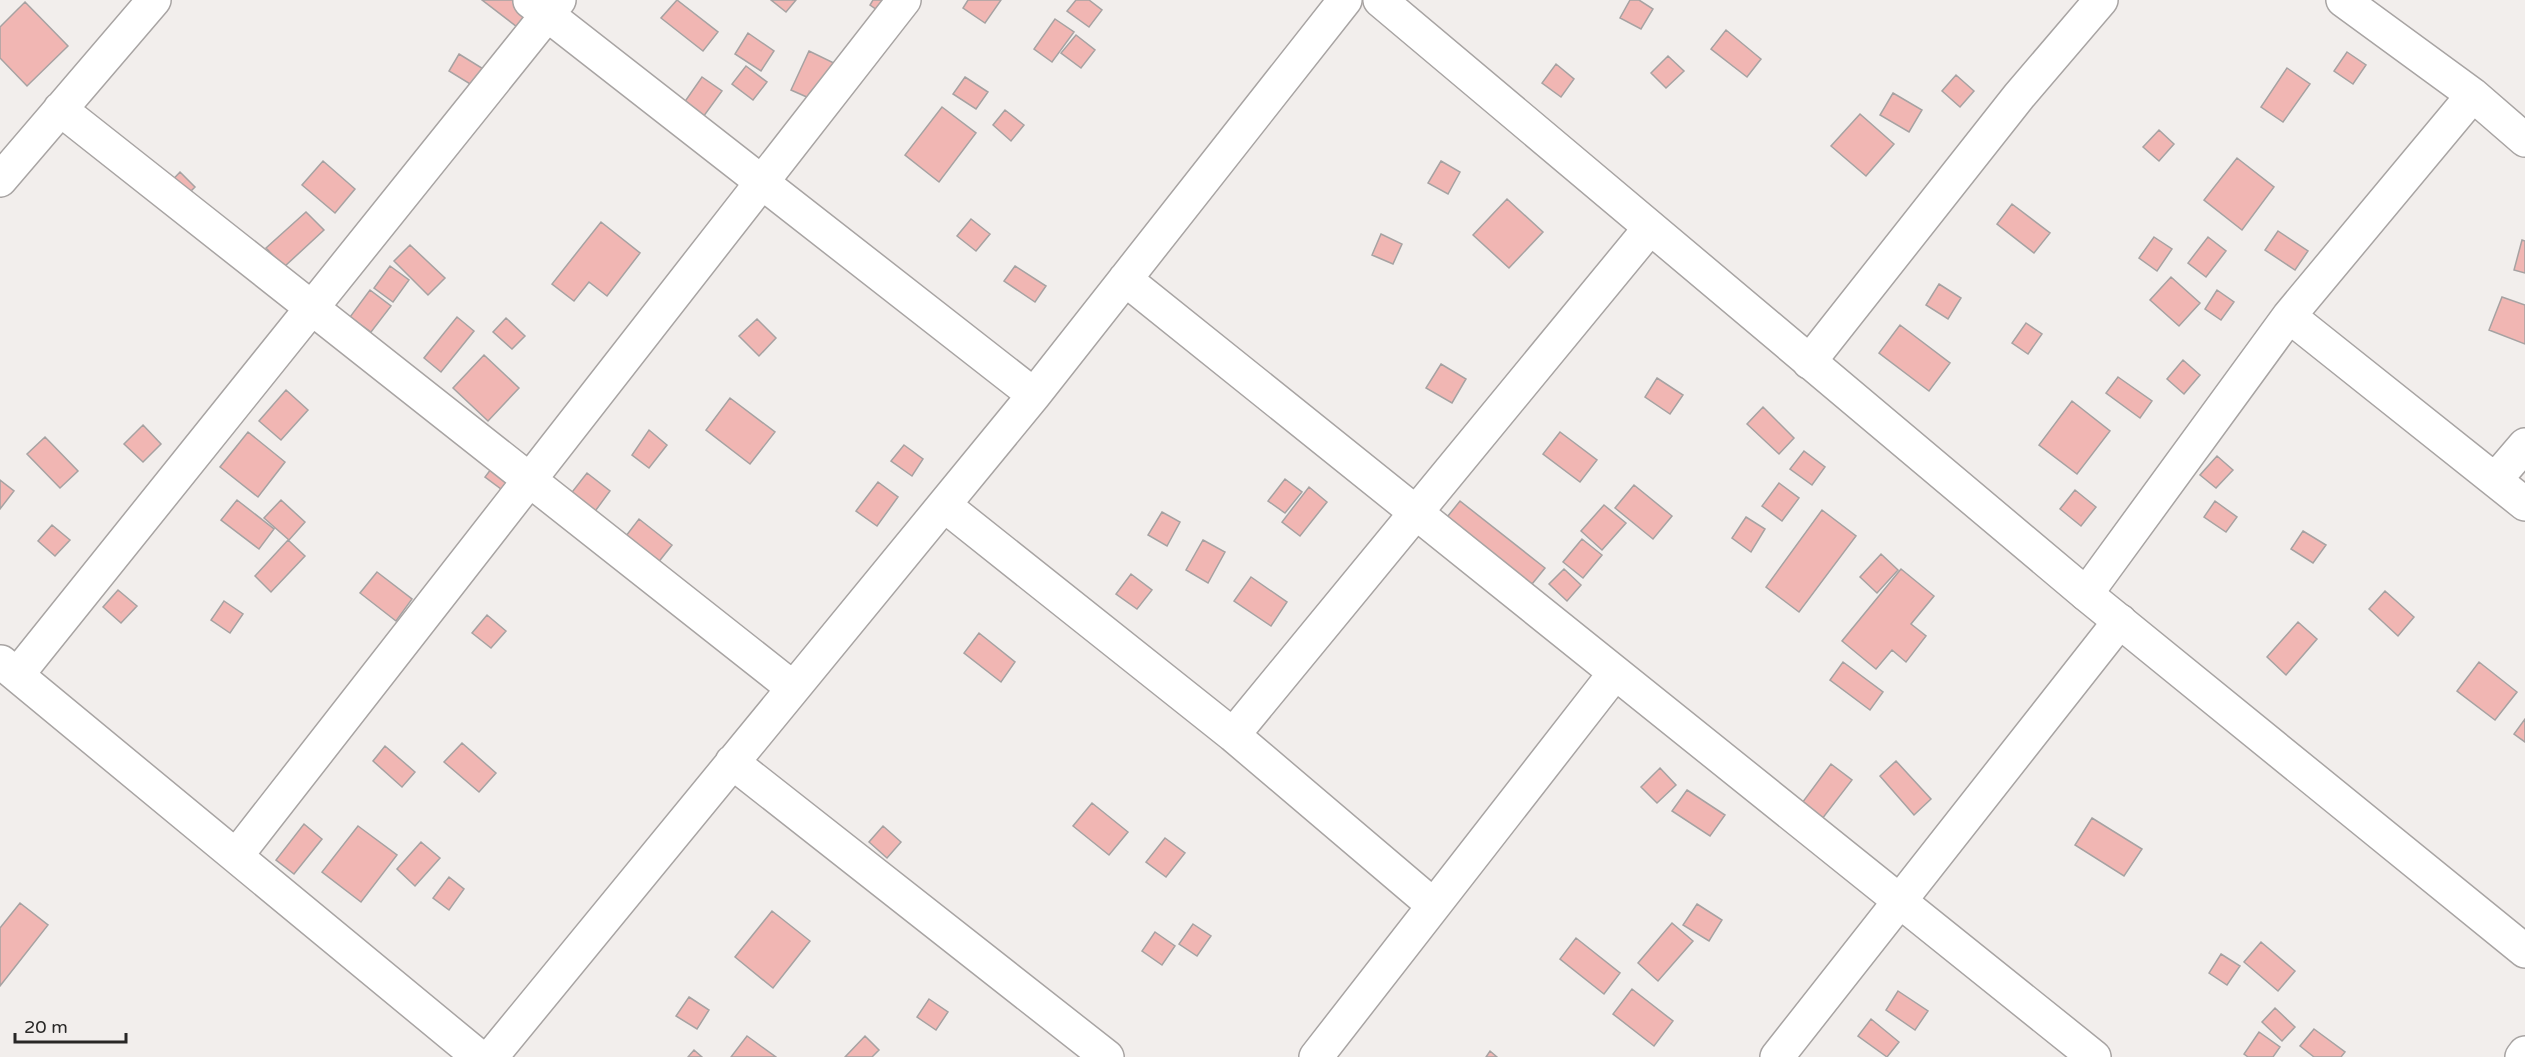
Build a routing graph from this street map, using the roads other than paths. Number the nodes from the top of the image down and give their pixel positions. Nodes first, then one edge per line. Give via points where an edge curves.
1 (154, 0) edge
2 (904, 0) edge
3 (1345, 0) edge
4 (1380, 0) edge
5 (2101, 0) edge
6 (2343, 0) edge
7 (545, 5) edge
8 (2473, 95) junction
9 (60, 110) junction
10 (2525, 140) edge
11 (3, 169) edge
12 (762, 182) junction
13 (1650, 228) junction
14 (1125, 279) junction
15 (311, 308) junction
16 (2289, 316) junction
17 (1809, 362) junction
18 (1034, 395) junction
19 (2525, 445) edge
20 (530, 480) junction
21 (2495, 480) junction
22 (2525, 504) edge
23 (944, 505) junction
24 (1414, 512) junction
25 (2086, 594) junction
26 (2120, 621) junction
27 (9, 668) edge
28 (1615, 673) junction
29 (794, 688) junction
30 (1233, 735) junction
31 (732, 762) junction
32 (236, 856) junction
33 (1900, 900) junction
34 (1433, 905) junction
35 (2525, 951) edge
36 (2525, 1053) edge
37 (479, 1057) edge
38 (491, 1057) edge
39 (1107, 1057) edge
40 (1316, 1057) edge
41 (1777, 1057) edge
42 (2094, 1057) edge
43 (2522, 1057) edge

1 - 9 street
2 - 12 street
3 - 14 street
4 - 13 street
5 - 17 street via 2019,96
6 - 8 street
7 - 12 street
7 - 15 street
8 - 10 street
8 - 16 street
9 - 11 street
9 - 15 street
12 - 18 street
12 - 20 street
13 - 17 street
13 - 24 street
14 - 18 street
14 - 24 street
15 - 20 street
15 - 27 street
16 - 21 street
16 - 25 street
17 - 25 street
18 - 23 street
19 - 21 street
20 - 29 street
20 - 32 street
21 - 22 street
23 - 29 street
23 - 30 street
24 - 28 street
24 - 30 street
25 - 26 street
26 - 33 street
26 - 35 street
27 - 32 street
28 - 33 street
28 - 34 street
29 - 31 street
30 - 34 street
31 - 38 street
31 - 39 street
32 - 37 street
33 - 41 street
33 - 42 street
34 - 40 street
36 - 43 street

